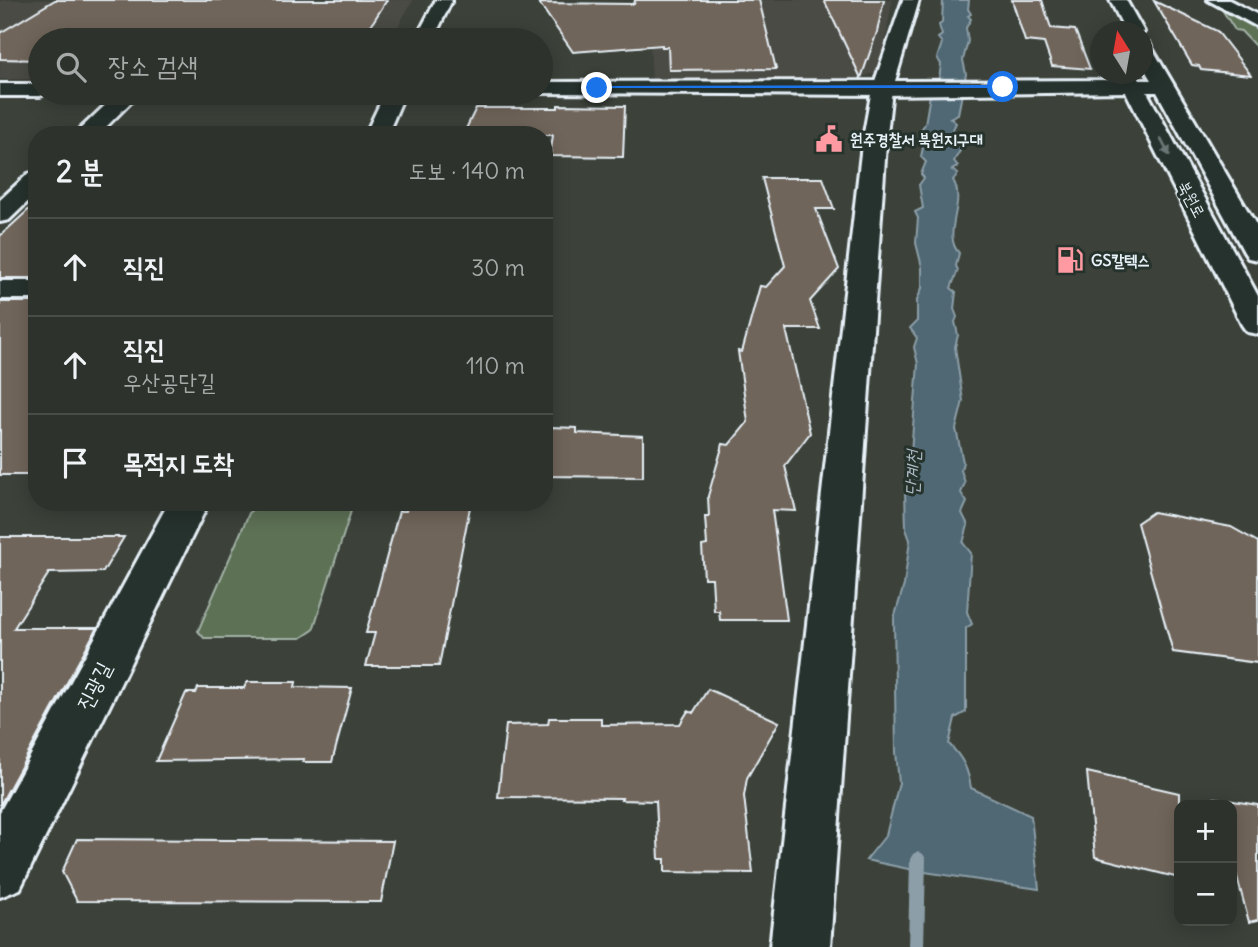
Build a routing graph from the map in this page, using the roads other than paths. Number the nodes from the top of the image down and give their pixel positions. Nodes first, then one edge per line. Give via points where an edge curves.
1 (444, 0) edge
2 (911, 0) edge
3 (1118, 0) edge
4 (1216, 0) edge
5 (1129, 21) edge
6 (1258, 22) edge
7 (430, 28) edge
8 (1153, 66) edge
9 (1090, 82) edge
10 (1132, 84) edge
11 (1152, 84) edge
12 (1163, 86) junction
13 (553, 88) edge
14 (896, 88) junction
15 (0, 90) edge
16 (28, 90) edge
17 (117, 105) edge
18 (390, 105) edge
19 (95, 126) edge
20 (380, 126) edge
21 (28, 188) edge
22 (0, 214) edge
23 (1258, 252) edge
24 (0, 290) edge
25 (28, 290) edge
26 (1258, 325) edge
27 (184, 511) edge
28 (0, 869) edge
29 (800, 947) edge

1 - 7 street
2 - 14 street
3 - 5 street
4 - 6 street
8 - 12 street, 북원로
9 - 14 street
10 -> 26 street, 북원로
11 - 12 street
12 - 23 street, 북원로
13 - 14 street
14 - 29 street via 873,158
15 - 16 street
17 - 19 street
18 - 20 street
21 - 22 street
24 - 25 street
27 - 28 street, 진광길

